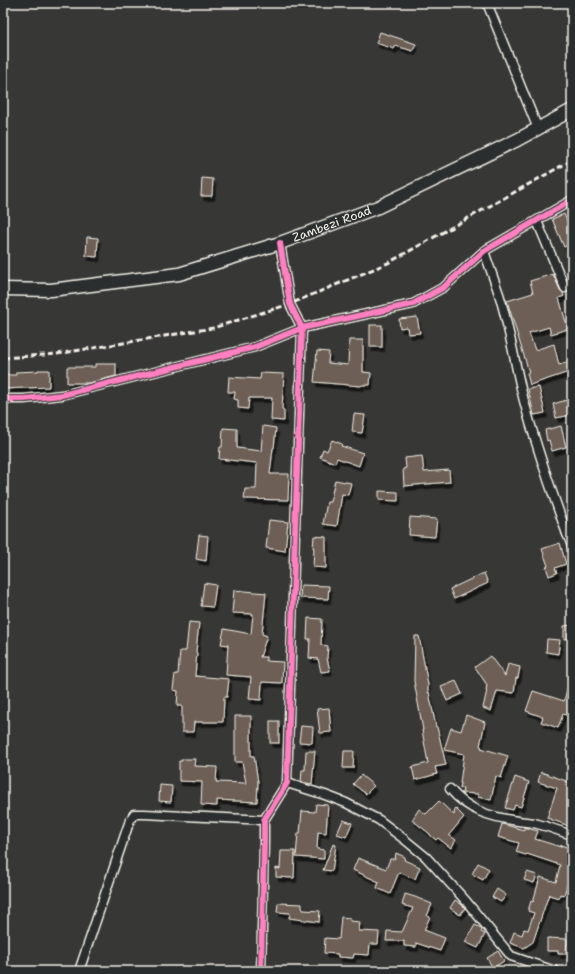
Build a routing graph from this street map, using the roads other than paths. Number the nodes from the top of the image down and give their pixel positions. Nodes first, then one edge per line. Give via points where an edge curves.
1 (487, 3) edge
2 (572, 110) edge
3 (538, 129) junction
4 (572, 200) edge
5 (537, 221) junction
6 (280, 243) junction
7 (484, 251) junction
8 (565, 288) dead end
9 (3, 289) edge
10 (302, 328) junction
11 (3, 399) edge
12 (570, 532) edge
13 (572, 546) edge
14 (287, 783) junction
15 (450, 789) dead end
16 (264, 820) junction
17 (572, 835) edge
18 (79, 971) edge
19 (261, 971) edge
20 (555, 971) edge

1 - 3 street
2 - 3 main road, Zambezi Road
3 - 6 main road, Zambezi Road via 378,207
4 - 5 street
5 - 7 street
5 - 8 street
6 - 9 main road, Zambezi Road via 179,274 51,290
6 - 10 street via 290,304
7 - 10 street via 444,287 413,304
7 - 12 street via 499,295 531,425 556,502
10 - 11 street via 255,347 62,395
10 - 14 street
12 - 13 street
14 - 16 street
14 - 20 street via 346,803 379,820 426,857 475,911 511,956
15 - 17 street via 475,810
16 - 18 street via 134,814
16 - 19 street

